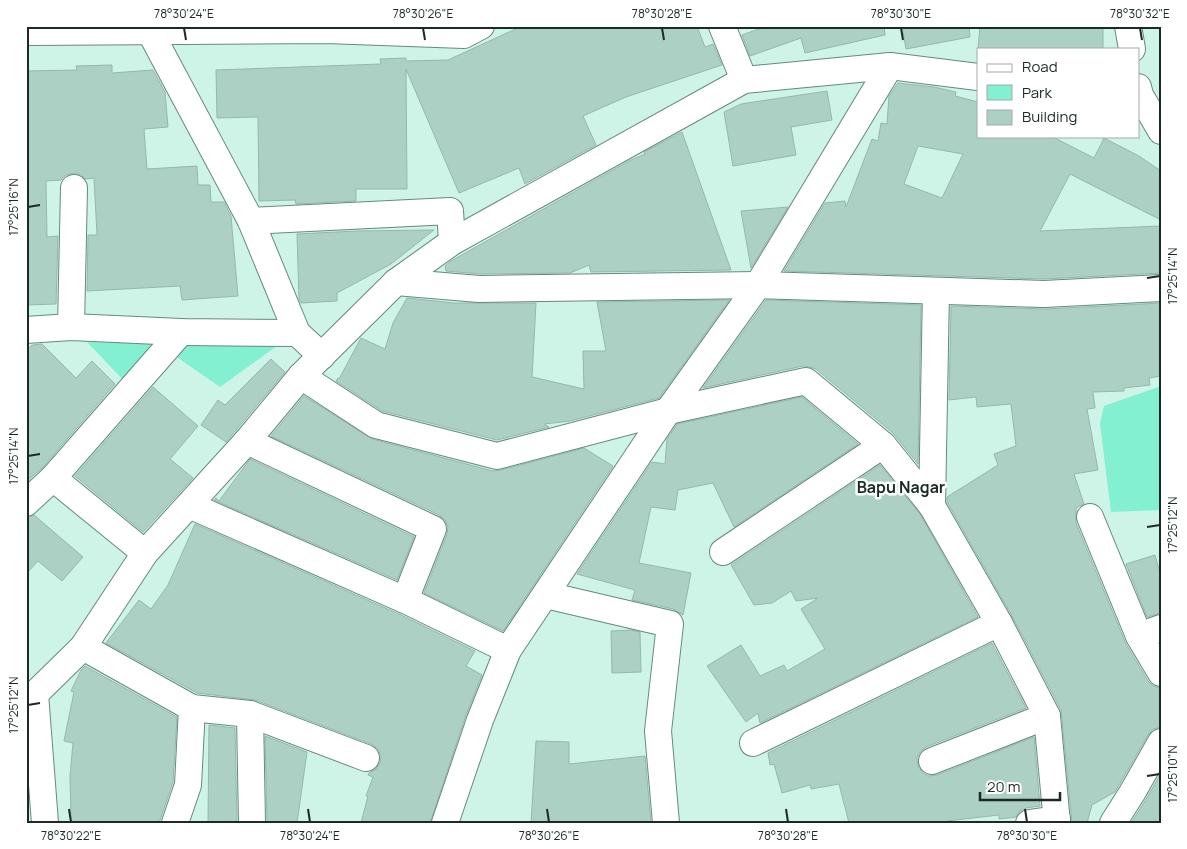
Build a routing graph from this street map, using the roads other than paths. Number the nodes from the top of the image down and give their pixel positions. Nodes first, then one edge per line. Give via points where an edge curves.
1 (481, 26) edge
2 (722, 26) edge
3 (1128, 26) edge
4 (326, 28) edge
5 (148, 29) edge
6 (26, 32) edge
7 (1132, 48) edge
8 (890, 66) junction
9 (977, 77) edge
10 (744, 80) junction
11 (1140, 94) edge
12 (1161, 132) edge
13 (74, 188) dead end
14 (251, 221) junction
15 (452, 242) junction
16 (396, 282) junction
17 (758, 285) junction
18 (1161, 288) edge
19 (936, 291) junction
20 (71, 327) junction
21 (26, 330) edge
22 (181, 332) junction
23 (297, 333) junction
24 (322, 356) junction
25 (301, 376) junction
26 (668, 411) junction
27 (247, 440) junction
28 (883, 445) junction
29 (53, 478) junction
30 (26, 503) edge
31 (189, 505) junction
32 (932, 506) junction
33 (1090, 517) dead end
34 (723, 552) dead end
35 (146, 553) junction
36 (546, 595) junction
37 (406, 600) junction
38 (999, 623) junction
39 (1150, 632) edge
40 (83, 647) junction
41 (508, 650) junction
42 (1161, 673) edge
43 (31, 696) edge
44 (192, 708) junction
45 (250, 714) junction
46 (1047, 716) junction
47 (753, 742) dead end
48 (1161, 742) edge
49 (366, 758) dead end
50 (932, 761) dead end
51 (1057, 821) edge
52 (44, 823) edge
53 (175, 823) edge
54 (252, 823) edge
55 (445, 823) edge
56 (666, 823) edge
57 (1029, 823) edge
58 (1113, 823) edge

1 - 4 street via 464,35
2 - 10 street
3 - 7 street
4 - 5 street
5 - 6 street
5 - 14 street
8 - 9 street
8 - 10 street
8 - 17 street
10 - 15 street
11 - 12 street
13 - 20 street
14 - 15 street via 450,211
14 - 23 street
15 - 16 street
16 - 17 street via 479,289
16 - 24 street
17 - 19 street
17 - 26 street
18 - 19 street via 1044,294
19 - 32 street
20 - 21 street
20 - 22 street
22 - 23 street
22 - 29 street
23 - 24 street
24 - 25 street
25 - 26 street via 376,425 497,456
25 - 27 street
26 - 28 street via 806,381
26 - 36 street
27 - 31 street
27 - 37 street via 433,529
28 - 32 street
28 - 34 street
29 - 30 street
29 - 35 street
31 - 35 street
31 - 37 street
32 - 38 street
33 - 39 street
35 - 40 street
36 - 41 street
36 - 56 street via 670,624 658,731
37 - 41 street
38 - 46 street
38 - 47 street
39 - 42 street
40 - 43 street
40 - 44 street
41 - 55 street
43 - 52 street
44 - 45 street
44 - 53 street via 188,786
45 - 49 street
45 - 54 street
46 - 50 street
46 - 51 street
48 - 58 street
51 - 57 street

